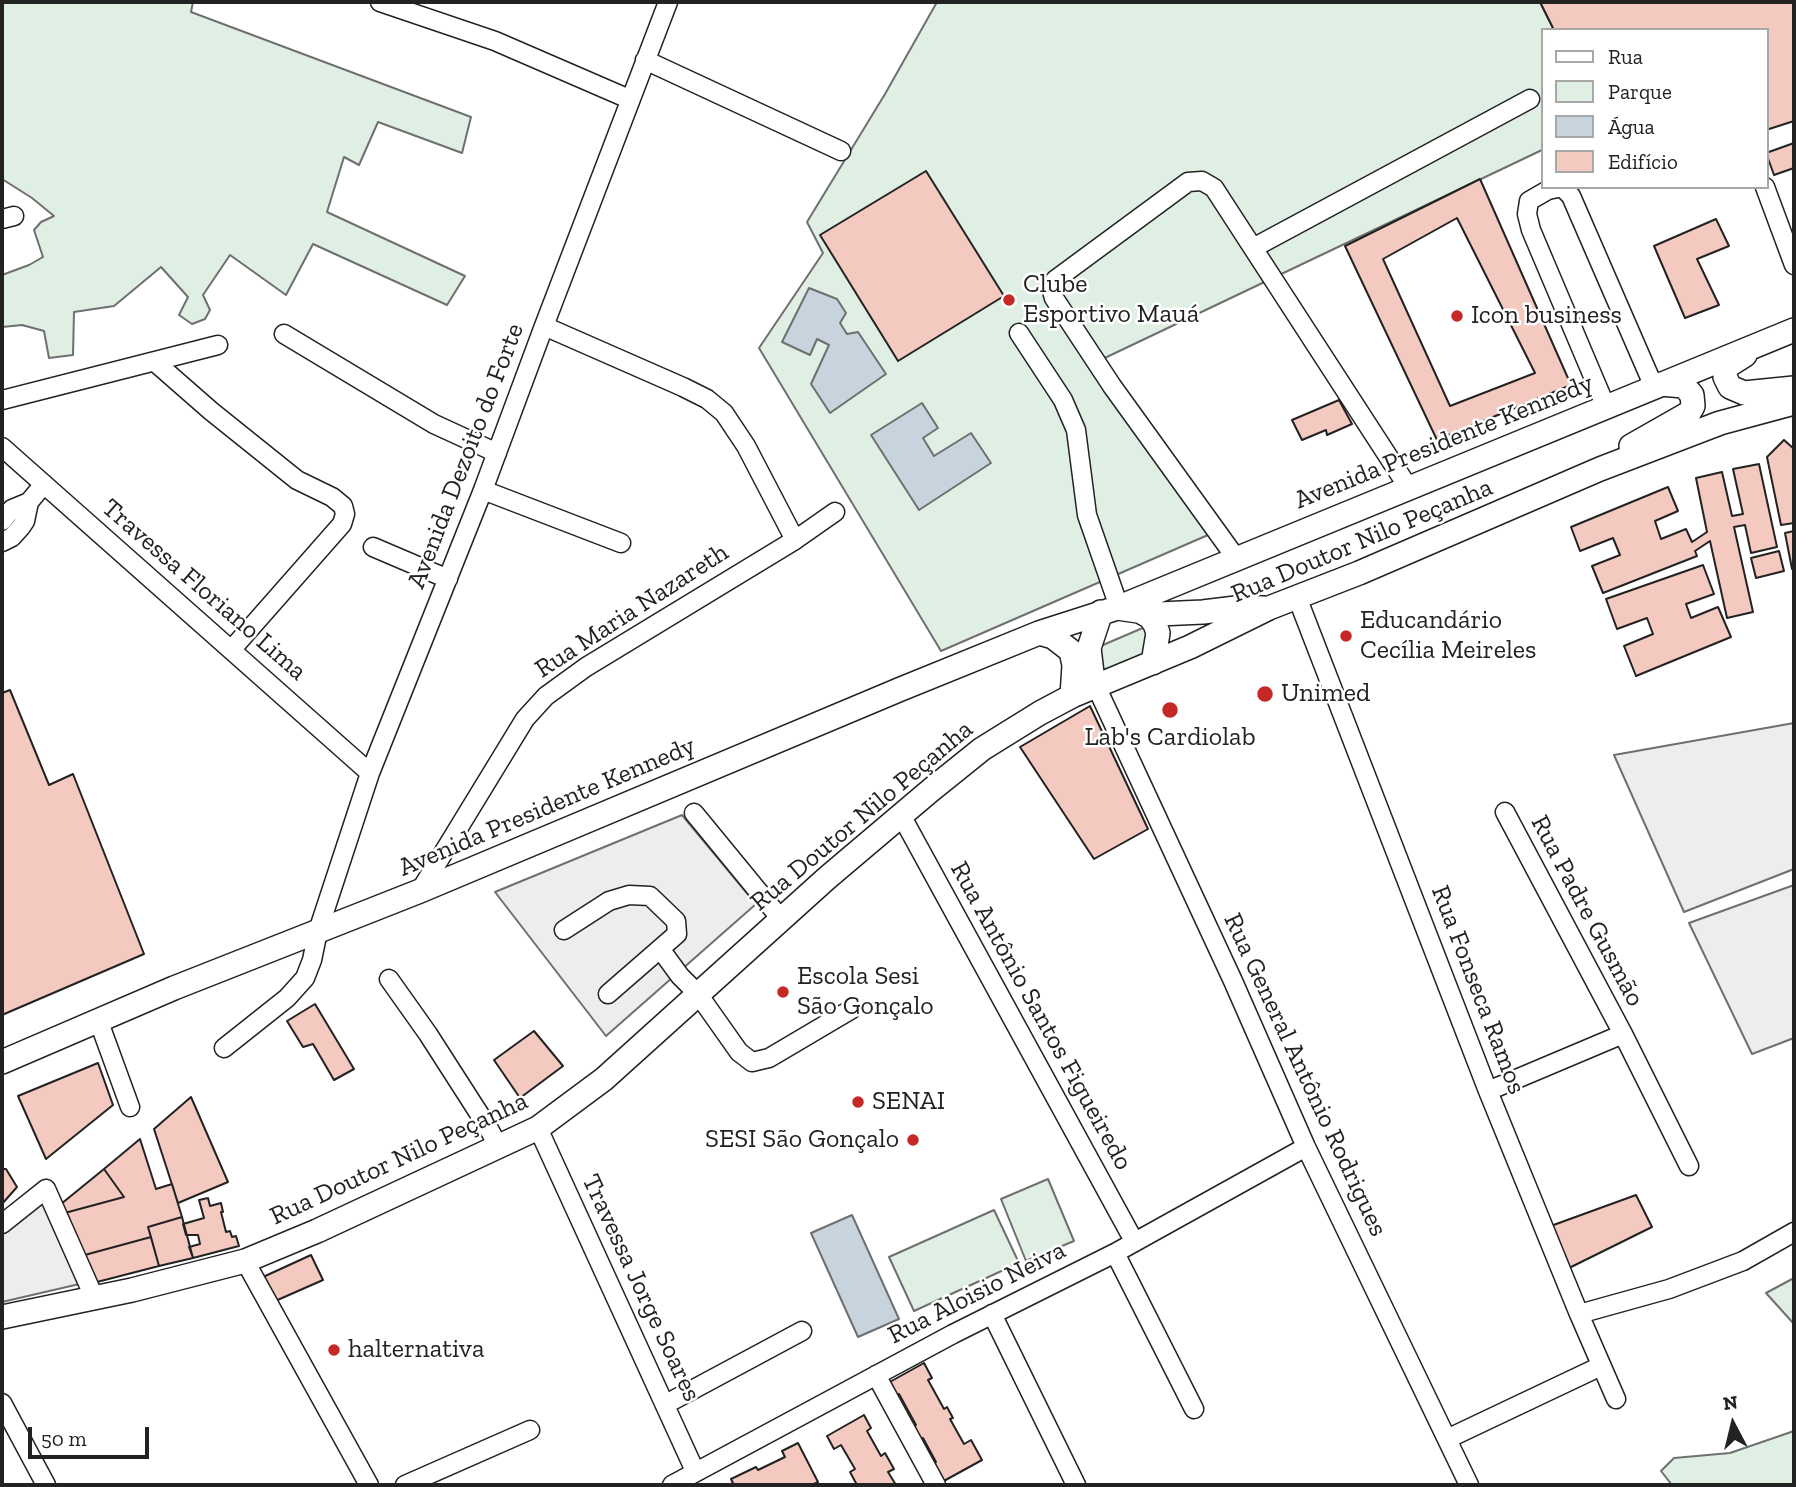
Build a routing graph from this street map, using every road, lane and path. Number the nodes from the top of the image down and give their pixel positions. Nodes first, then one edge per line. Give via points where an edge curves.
1 (380, 2) edge
2 (668, 2) edge
3 (645, 60) junction
4 (629, 99) junction
5 (1530, 99) dead end
6 (841, 151) dead end
7 (1553, 189) edge
8 (1564, 189) edge
9 (1766, 189) edge
10 (1253, 248) junction
11 (1794, 265) edge
12 (544, 326) junction
13 (1019, 333) dead end
14 (285, 334) dead end
15 (1785, 334) edge
16 (218, 345) dead end
17 (155, 362) junction
18 (1657, 386) junction
19 (1794, 388) edge
20 (2, 400) edge
21 (1794, 403) edge
22 (1606, 407) junction
23 (2, 447) edge
24 (497, 453) junction
25 (1601, 469) junction
26 (44, 484) junction
27 (1408, 487) junction
28 (483, 490) junction
29 (29, 502) junction
30 (835, 512) dead end
31 (2, 521) edge
32 (795, 540) junction
33 (2, 542) edge
34 (621, 543) dead end
35 (373, 547) dead end
36 (1236, 558) junction
37 (448, 579) junction
38 (1297, 597) junction
39 (1269, 608) junction
40 (1119, 609) junction
41 (1039, 633) junction
42 (232, 649) junction
43 (1153, 663) junction
44 (1096, 686) junction
45 (1072, 696) junction
46 (370, 773) junction
47 (1505, 811) dead end
48 (694, 813) dead end
49 (901, 816) junction
50 (420, 891) junction
51 (781, 919) junction
52 (564, 930) dead end
53 (318, 931) junction
54 (661, 950) junction
55 (388, 979) dead end
56 (608, 993) dead end
57 (698, 994) junction
58 (852, 1010) dead end
59 (99, 1022) junction
60 (1623, 1034) junction
61 (224, 1048) dead end
62 (2, 1062) edge
63 (1488, 1091) junction
64 (130, 1107) dead end
65 (538, 1128) junction
66 (498, 1146) junction
67 (1306, 1147) junction
68 (1689, 1166) dead end
69 (2, 1224) edge
70 (1794, 1232) edge
71 (1134, 1241) junction
72 (1115, 1253) junction
73 (245, 1261) junction
74 (94, 1297) junction
75 (992, 1314) junction
76 (1579, 1314) junction
77 (2, 1317) edge
78 (802, 1331) dead end
79 (1601, 1366) junction
80 (876, 1375) junction
81 (1616, 1399) dead end
82 (2, 1402) edge
83 (666, 1404) junction
84 (1194, 1409) dead end
85 (530, 1430) dead end
86 (1447, 1438) junction
87 (695, 1471) junction
88 (46, 1485) edge
89 (369, 1485) edge
90 (405, 1485) edge
91 (672, 1485) edge
92 (936, 1485) edge
93 (1076, 1485) edge
94 (1469, 1485) edge

1 - 4 street via 495,41
2 - 3 street, Avenida Dezoito do Forte
3 - 4 street, Avenida Dezoito do Forte
3 - 6 street
4 - 12 street, Avenida Dezoito do Forte
5 - 10 street
7 - 22 street via 1529,201 1527,214
8 - 18 street
9 - 11 street
10 - 27 street
10 - 36 street via 1214,188 1202,181 1188,182 1055,279 1052,291 1112,386
12 - 24 street, Avenida Dezoito do Forte
12 - 32 street via 683,387 724,413
13 - 40 street via 1074,422 1087,515
14 - 24 street via 434,424
15 - 18 main road, Avenida Presidente Kennedy
15 - 19 main road via 1726,367 1727,383 1744,393
16 - 17 street
17 - 20 street
17 - 42 street via 297,480 343,506 342,524
18 - 22 main road, Avenida Presidente Kennedy
18 - 25 main road via 1689,390 1693,399 1689,413 1642,438
21 - 25 main road, Rua Doutor Nilo Peçanha via 1720,423
22 - 27 main road, Avenida Presidente Kennedy
23 - 26 street, Travessa Floriano Lima
24 - 28 street, Avenida Dezoito do Forte
25 - 38 main road, Rua Doutor Nilo Peçanha
26 - 29 street
26 - 42 street, Travessa Floriano Lima
27 - 36 main road, Avenida Presidente Kennedy
28 - 34 street
28 - 37 street, Avenida Dezoito do Forte
29 - 31 street via 12,509
29 - 33 street via 25,521
30 - 32 street, Rua Maria Nazareth
32 - 50 street, Rua Maria Nazareth via 546,696 525,719
35 - 37 street
36 - 40 main road, Avenida Presidente Kennedy
37 - 46 street, Avenida Dezoito do Forte
38 - 39 main road, Rua Doutor Nilo Peçanha
38 - 63 street, Rua Fonseca Ramos
39 - 40 main road, Avenida Presidente Kennedy via 1159,614
39 - 43 main road, Rua Doutor Nilo Peçanha
40 - 41 main road, Avenida Presidente Kennedy
40 - 43 main road via 1150,617 1155,624
40 - 44 main road via 1089,648
41 - 45 main road via 1054,636 1071,651
41 - 50 main road, Avenida Presidente Kennedy
42 - 46 street, Travessa Floriano Lima
43 - 44 main road, Rua Doutor Nilo Peçanha
44 - 45 main road, Rua Doutor Nilo Peçanha
44 - 67 street, Rua General Antônio Rodrigues
45 - 49 main road, Rua Doutor Nilo Peçanha via 982,749
46 - 53 street, Avenida Dezoito do Forte
47 - 60 street, Rua Padre Gusmão
48 - 51 street
49 - 51 main road, Rua Doutor Nilo Peçanha
49 - 71 street, Rua Antônio Santos Figueiredo
50 - 53 main road, Avenida Presidente Kennedy
51 - 57 main road, Rua Doutor Nilo Peçanha
52 - 54 street via 609,901 629,895 650,896 676,921 677,934
53 - 59 main road, Avenida Presidente Kennedy
53 - 61 street, Avenida Dezoito do Forte via 305,978
54 - 56 street
54 - 57 street
55 - 66 street via 429,1034
57 - 58 street via 739,1052 752,1062 769,1058
57 - 65 main road, Rua Doutor Nilo Peçanha via 604,1079
59 - 62 main road, Avenida Presidente Kennedy
59 - 64 street
60 - 63 street, Rua Padre Gusmão
60 - 68 street, Rua Padre Gusmão
63 - 76 street, Rua Fonseca Ramos
65 - 66 main road, Rua Doutor Nilo Peçanha
65 - 83 street, Travessa Jorge Soares
66 - 73 main road, Rua Doutor Nilo Peçanha
67 - 71 street, Rua Aloisio Neiva
67 - 86 street, Rua General Antônio Rodrigues
69 - 74 street via 46,1189
70 - 76 street via 1743,1261 1669,1290
71 - 72 street, Rua Aloisio Neiva
72 - 75 street, Rua Aloisio Neiva
72 - 84 street
73 - 74 main road, Rua Doutor Nilo Peçanha
73 - 89 street
74 - 77 main road, Rua Doutor Nilo Peçanha
75 - 80 street, Rua Aloisio Neiva
75 - 93 street
76 - 79 street, Rua Fonseca Ramos
78 - 83 street
79 - 81 street, Rua Fonseca Ramos
79 - 86 street
80 - 87 street, Rua Aloisio Neiva
80 - 92 street
82 - 88 street
83 - 87 street, Travessa Jorge Soares
85 - 90 street
86 - 94 street, Rua General Antônio Rodrigues
87 - 91 street, Rua Aloisio Neiva

